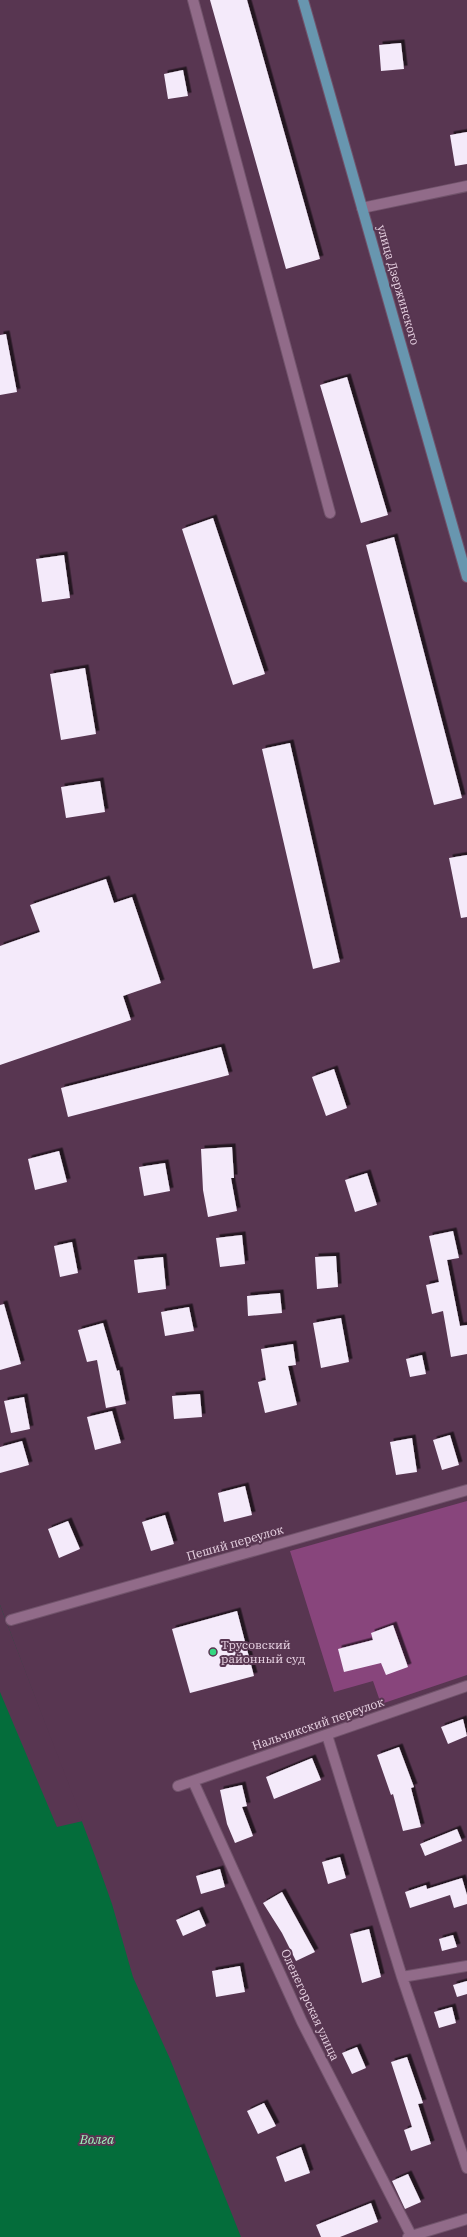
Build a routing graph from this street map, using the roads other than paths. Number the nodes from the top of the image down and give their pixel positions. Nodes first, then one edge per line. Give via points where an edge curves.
1 (193, 0) edge
2 (303, 0) edge
3 (467, 186) edge
4 (362, 208) junction
5 (330, 512) dead end
6 (467, 575) edge
7 (467, 1490) edge
8 (11, 1620) dead end
9 (467, 1686) edge
10 (327, 1735) junction
11 (193, 1781) junction
12 (178, 1786) dead end
13 (467, 1966) edge
14 (402, 1977) junction
15 (467, 2168) edge
16 (467, 2219) edge
17 (410, 2237) edge

1 - 5 street
2 - 4 main road, улица Дзержинского
3 - 4 street
4 - 6 main road, улица Дзержинского
7 - 8 street, Пеший переулок
9 - 10 street, Нальчикский переулок
10 - 11 street, Нальчикский переулок
10 - 14 street
11 - 12 street, Нальчикский переулок
11 - 17 street, Оленегорская улица via 302,2022
13 - 14 street
14 - 15 street
16 - 17 street

